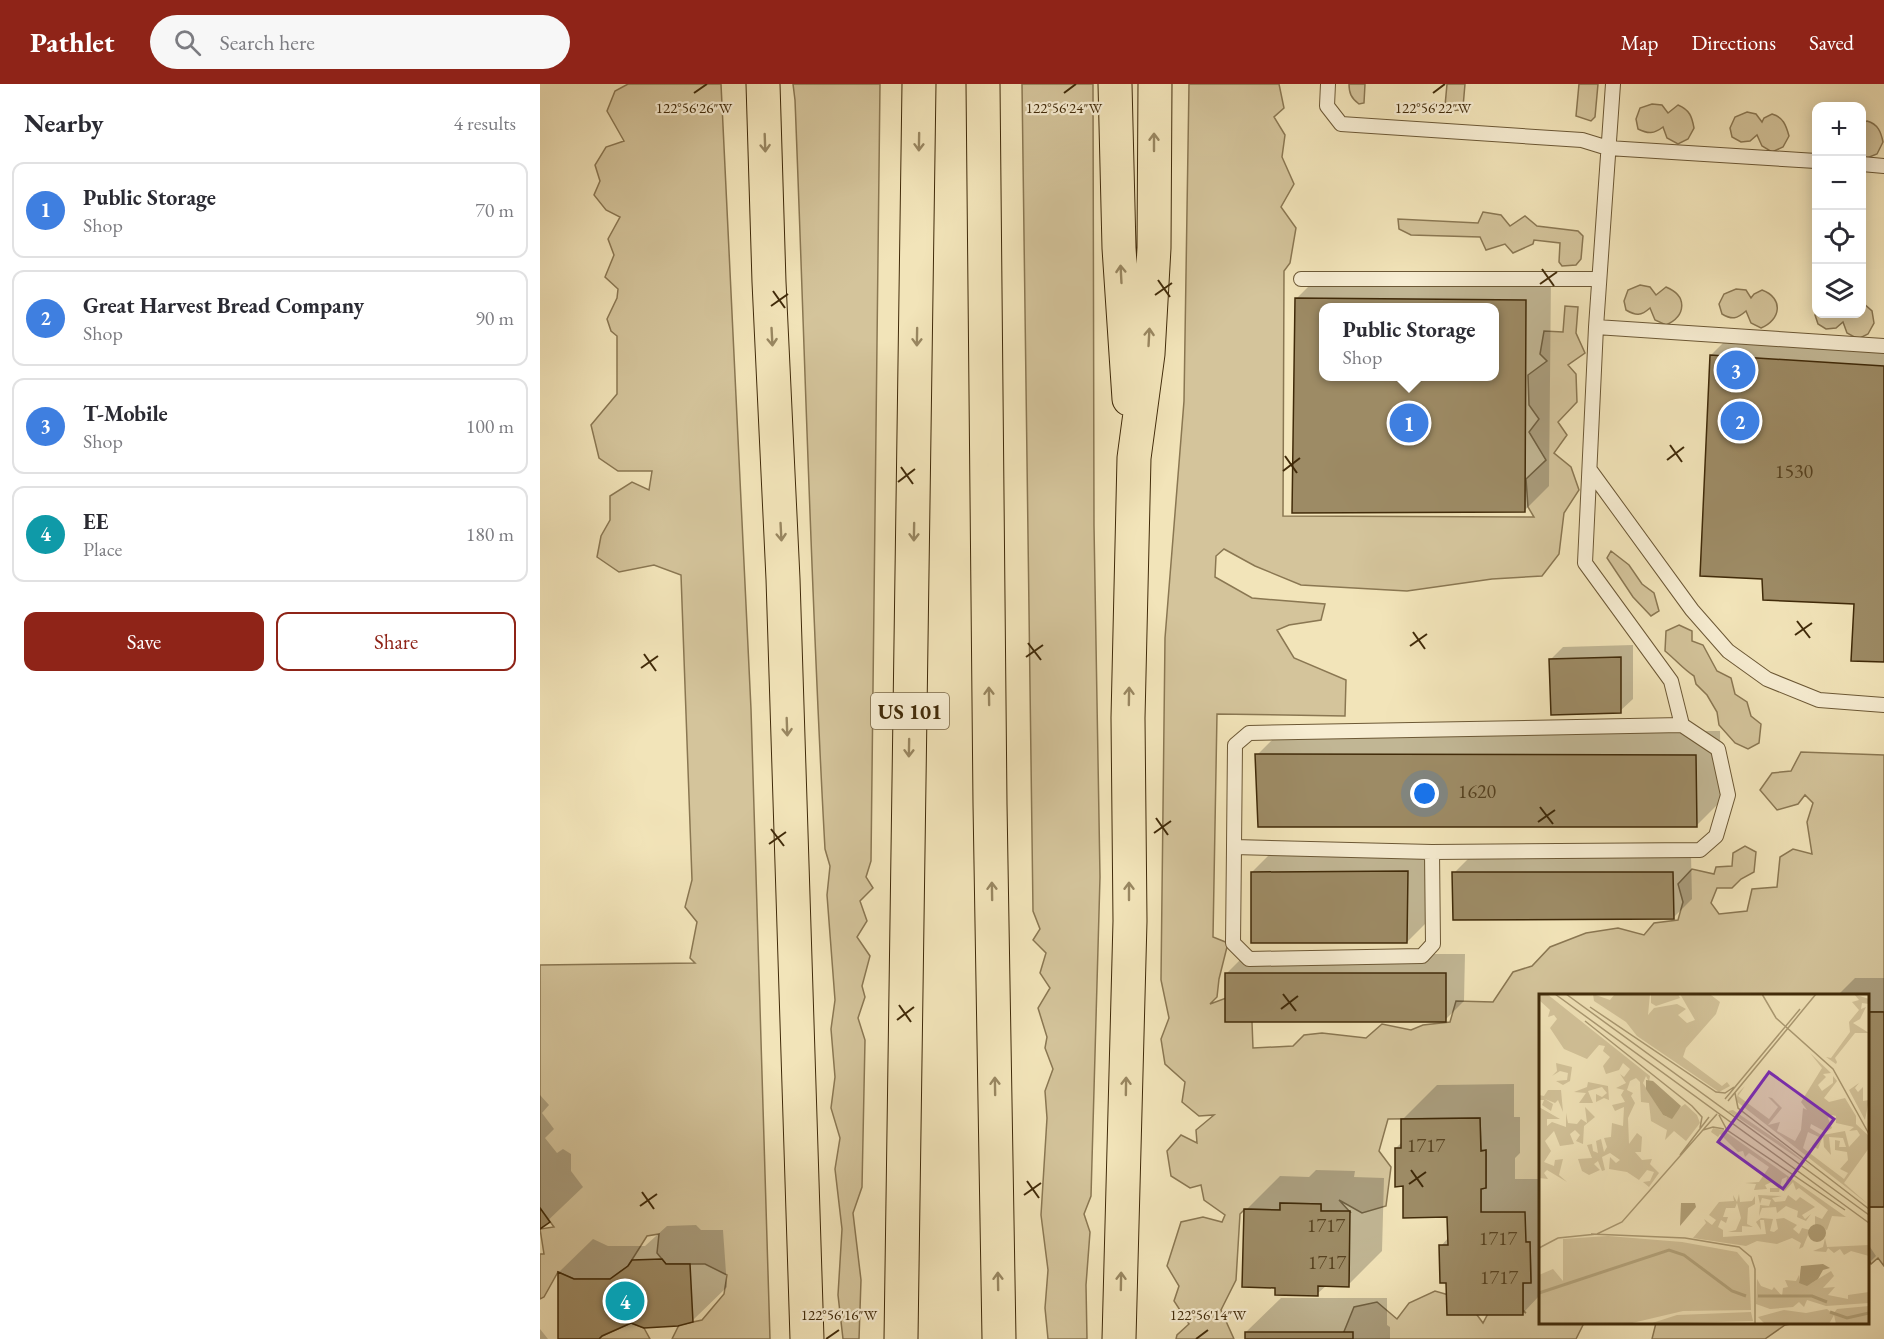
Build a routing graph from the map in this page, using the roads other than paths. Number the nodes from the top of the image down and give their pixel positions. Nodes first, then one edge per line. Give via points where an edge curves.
1 (763, 84) edge
2 (919, 84) edge
3 (983, 84) edge
4 (1115, 84) edge
5 (1155, 84) edge
6 (1328, 84) edge
7 (1613, 84) edge
8 (1608, 148) junction
9 (1812, 161) edge
10 (1866, 164) edge
11 (1884, 166) edge
12 (1301, 279) dead end
13 (1599, 279) junction
14 (1596, 327) junction
15 (1884, 346) edge
16 (1134, 458) junction
17 (1590, 470) junction
18 (1884, 705) edge
19 (1682, 725) junction
20 (1234, 847) junction
21 (1432, 852) junction
22 (807, 1339) edge
23 (901, 1339) edge
24 (999, 1339) edge
25 (1119, 1339) edge

1 -> 22 highway
2 -> 23 highway, US 101
24 -> 3 highway
16 -> 4 highway via 1121,282
16 -> 5 highway via 1149,354
6 - 8 lane via 1327,106 1341,124 1582,140
7 - 8 lane
8 - 9 lane
8 - 13 lane
10 - 11 lane
12 - 13 lane
13 - 14 lane
14 - 15 lane
14 - 17 lane
25 -> 16 highway via 1130,921 1128,718
17 - 18 lane via 1692,610 1728,651 1767,679 1819,700
17 - 19 lane via 1585,563 1671,681
19 - 20 lane via 1249,733 1235,745
19 - 21 lane via 1718,749 1728,795 1716,836 1701,850
20 - 21 lane
20 - 21 lane via 1233,943 1249,959 1422,956 1433,944

